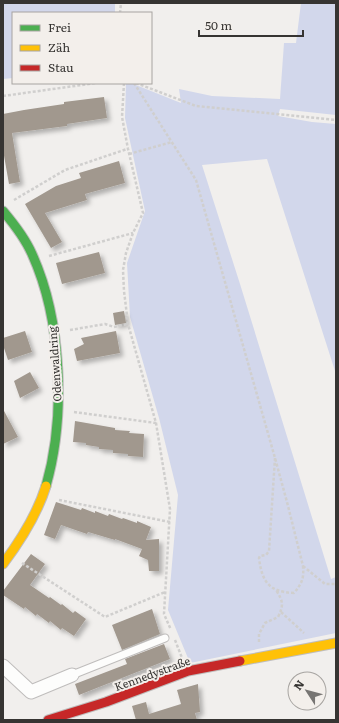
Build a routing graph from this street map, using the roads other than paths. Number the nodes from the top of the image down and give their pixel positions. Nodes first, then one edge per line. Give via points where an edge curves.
1 (3, 211) edge
2 (3, 564) edge
3 (165, 638) dead end
4 (336, 643) edge
5 (3, 666) edge
6 (72, 675) joint
7 (48, 720) edge

1 - 2 street, Odenwaldring via 20,232 35,260 46,296 58,376 58,409 51,468 31,522
3 - 6 lane
4 - 7 street, Kennedystraße via 188,671 106,702
5 - 6 street via 30,692

